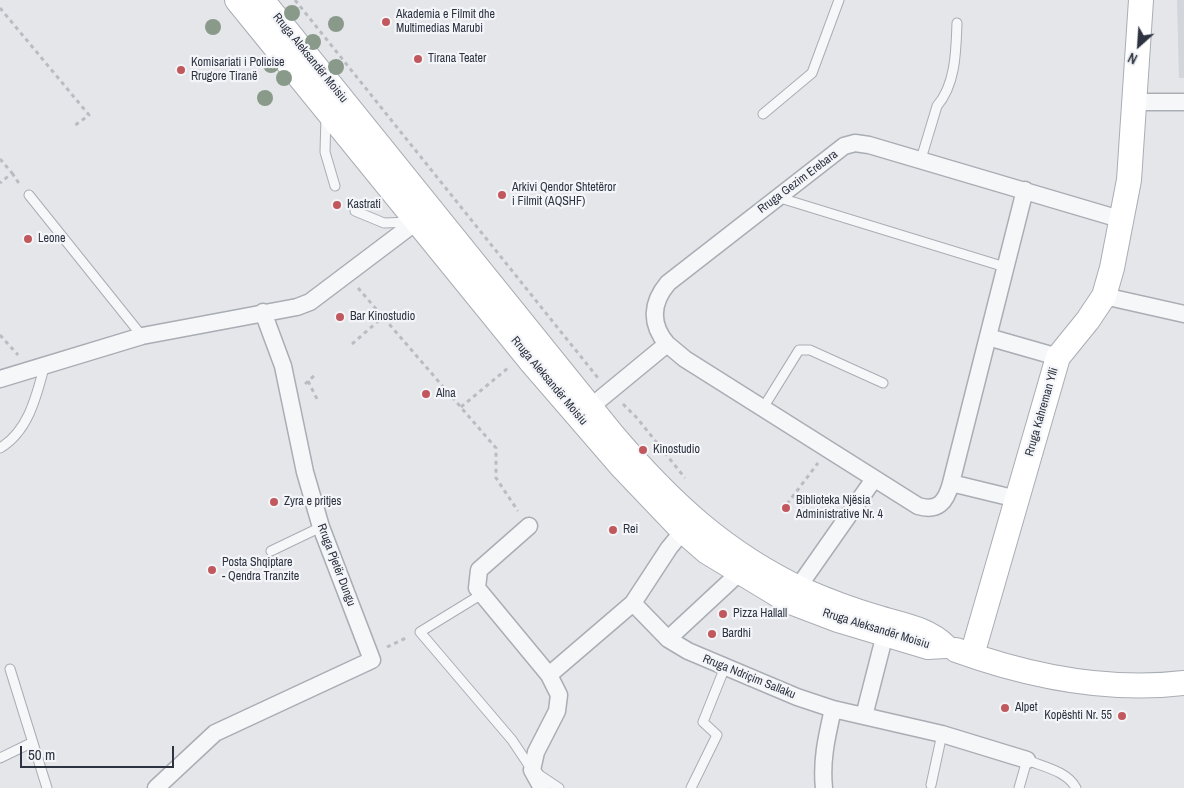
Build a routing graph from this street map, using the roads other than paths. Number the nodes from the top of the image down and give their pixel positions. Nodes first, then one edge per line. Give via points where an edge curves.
1 (237, 0) edge
2 (262, 0) edge
3 (839, 0) edge
4 (1141, 0) edge
5 (957, 23) dead end
6 (1136, 102) junction
7 (1184, 102) edge
8 (327, 110) junction
9 (764, 114) dead end
10 (921, 159) junction
11 (335, 186) dead end
12 (1025, 190) junction
13 (29, 195) dead end
14 (777, 197) junction
15 (355, 211) dead end
16 (1123, 220) junction
17 (416, 222) junction
18 (1005, 267) junction
19 (1104, 296) junction
20 (263, 312) junction
21 (1184, 314) edge
22 (142, 336) junction
23 (988, 336) junction
24 (667, 344) junction
25 (1058, 357) junction
26 (45, 364) junction
27 (0, 379) edge
28 (883, 383) dead end
29 (763, 408) junction
30 (584, 412) junction
31 (0, 448) edge
32 (874, 479) junction
33 (951, 483) junction
34 (1017, 499) junction
35 (321, 526) junction
36 (528, 526) road end
37 (683, 531) junction
38 (271, 551) dead end
39 (739, 573) junction
40 (482, 594) junction
41 (793, 594) junction
42 (633, 603) junction
43 (885, 634) junction
44 (668, 639) junction
45 (946, 646) junction
46 (972, 656) junction
47 (725, 667) junction
48 (10, 669) dead end
49 (550, 675) junction
50 (1184, 684) edge
51 (833, 709) junction
52 (864, 716) junction
53 (942, 734) junction
54 (31, 743) junction
55 (0, 758) edge
56 (1027, 760) junction
57 (532, 770) junction
58 (931, 785) dead end
59 (47, 788) edge
60 (156, 788) edge
61 (542, 788) edge
62 (559, 788) edge
63 (690, 788) edge
64 (824, 788) edge
65 (1019, 788) edge
66 (1076, 788) edge

1 - 8 main road, Rruga Aleksandër Moisiu
2 - 30 main road, Rruga Aleksandër Moisiu
3 - 9 lane via 812,73
4 - 6 main road, Rruga Kahreman Ylli
5 - 10 lane via 951,81 937,106
6 - 7 street
6 - 16 main road, Rruga Kahreman Ylli
8 - 11 lane via 325,152
8 - 17 main road, Rruga Aleksandër Moisiu
10 - 12 street, Rruga Gezim Erebara
10 - 14 street, Rruga Gezim Erebara via 855,143 844,146
12 - 16 street, Rruga Gezim Erebara
12 - 18 street
13 - 22 lane
14 - 18 lane
14 - 24 street, Rruga Gezim Erebara via 660,292 655,303 655,325
15 - 17 lane via 384,223
16 - 19 main road, Rruga Kahreman Ylli
17 - 20 street via 310,302
17 - 30 main road, Rruga Aleksandër Moisiu
18 - 23 street
19 - 21 street
19 - 25 main road, Rruga Kahreman Ylli
20 - 22 street
20 - 35 street, Rruga Pjetër Dungu via 283,366 305,472
22 - 26 street
23 - 25 street
23 - 33 street
24 - 29 street
24 - 30 street
25 - 34 main road, Rruga Kahreman Ylli
26 - 27 street
26 - 31 lane via 36,398 24,424 12,441
28 - 29 lane via 810,350 800,350
29 - 32 street
30 - 37 main road, Rruga Aleksandër Moisiu via 621,466
30 - 41 main road, Rruga Aleksandër Moisiu via 703,528
32 - 33 street via 928,509 944,501
32 - 41 street
33 - 34 street
34 - 46 main road, Rruga Kahreman Ylli
35 - 38 lane
35 - 60 street, Rruga Pjetër Dungu via 372,660 215,734
36 - 40 street via 479,570 476,588
37 - 39 main road, Rruga Aleksandër Moisiu via 706,552
37 - 42 street
39 - 41 main road, Rruga Aleksandër Moisiu
39 - 44 street
40 - 49 street
40 - 57 lane via 420,632 512,740
41 - 43 main road, Rruga Aleksandër Moisiu via 838,620
41 - 45 main road, Rruga Aleksandër Moisiu via 848,607 933,634
42 - 44 street, Rruga Ndriçim Sallaku
42 - 49 street
43 - 45 main road, Rruga Aleksandër Moisiu via 928,647
43 - 52 street
44 - 47 street, Rruga Ndriçim Sallaku
45 - 46 main road, Rruga Aleksandër Moisiu
46 - 50 main road, Rruga Aleksandër Moisiu via 1089,682 1145,687
47 - 51 street, Rruga Ndriçim Sallaku
47 - 63 lane via 702,722 717,735
48 - 54 lane
49 - 57 street via 559,696 557,711 536,752
51 - 52 street, Rruga Ndriçim Sallaku
51 - 64 street via 823,751
52 - 53 street, Rruga Ndriçim Sallaku
53 - 56 street, Rruga Ndriçim Sallaku
53 - 58 lane
54 - 55 lane
54 - 59 lane
56 - 65 lane
56 - 66 lane via 1061,773
57 - 61 street
57 - 62 lane

